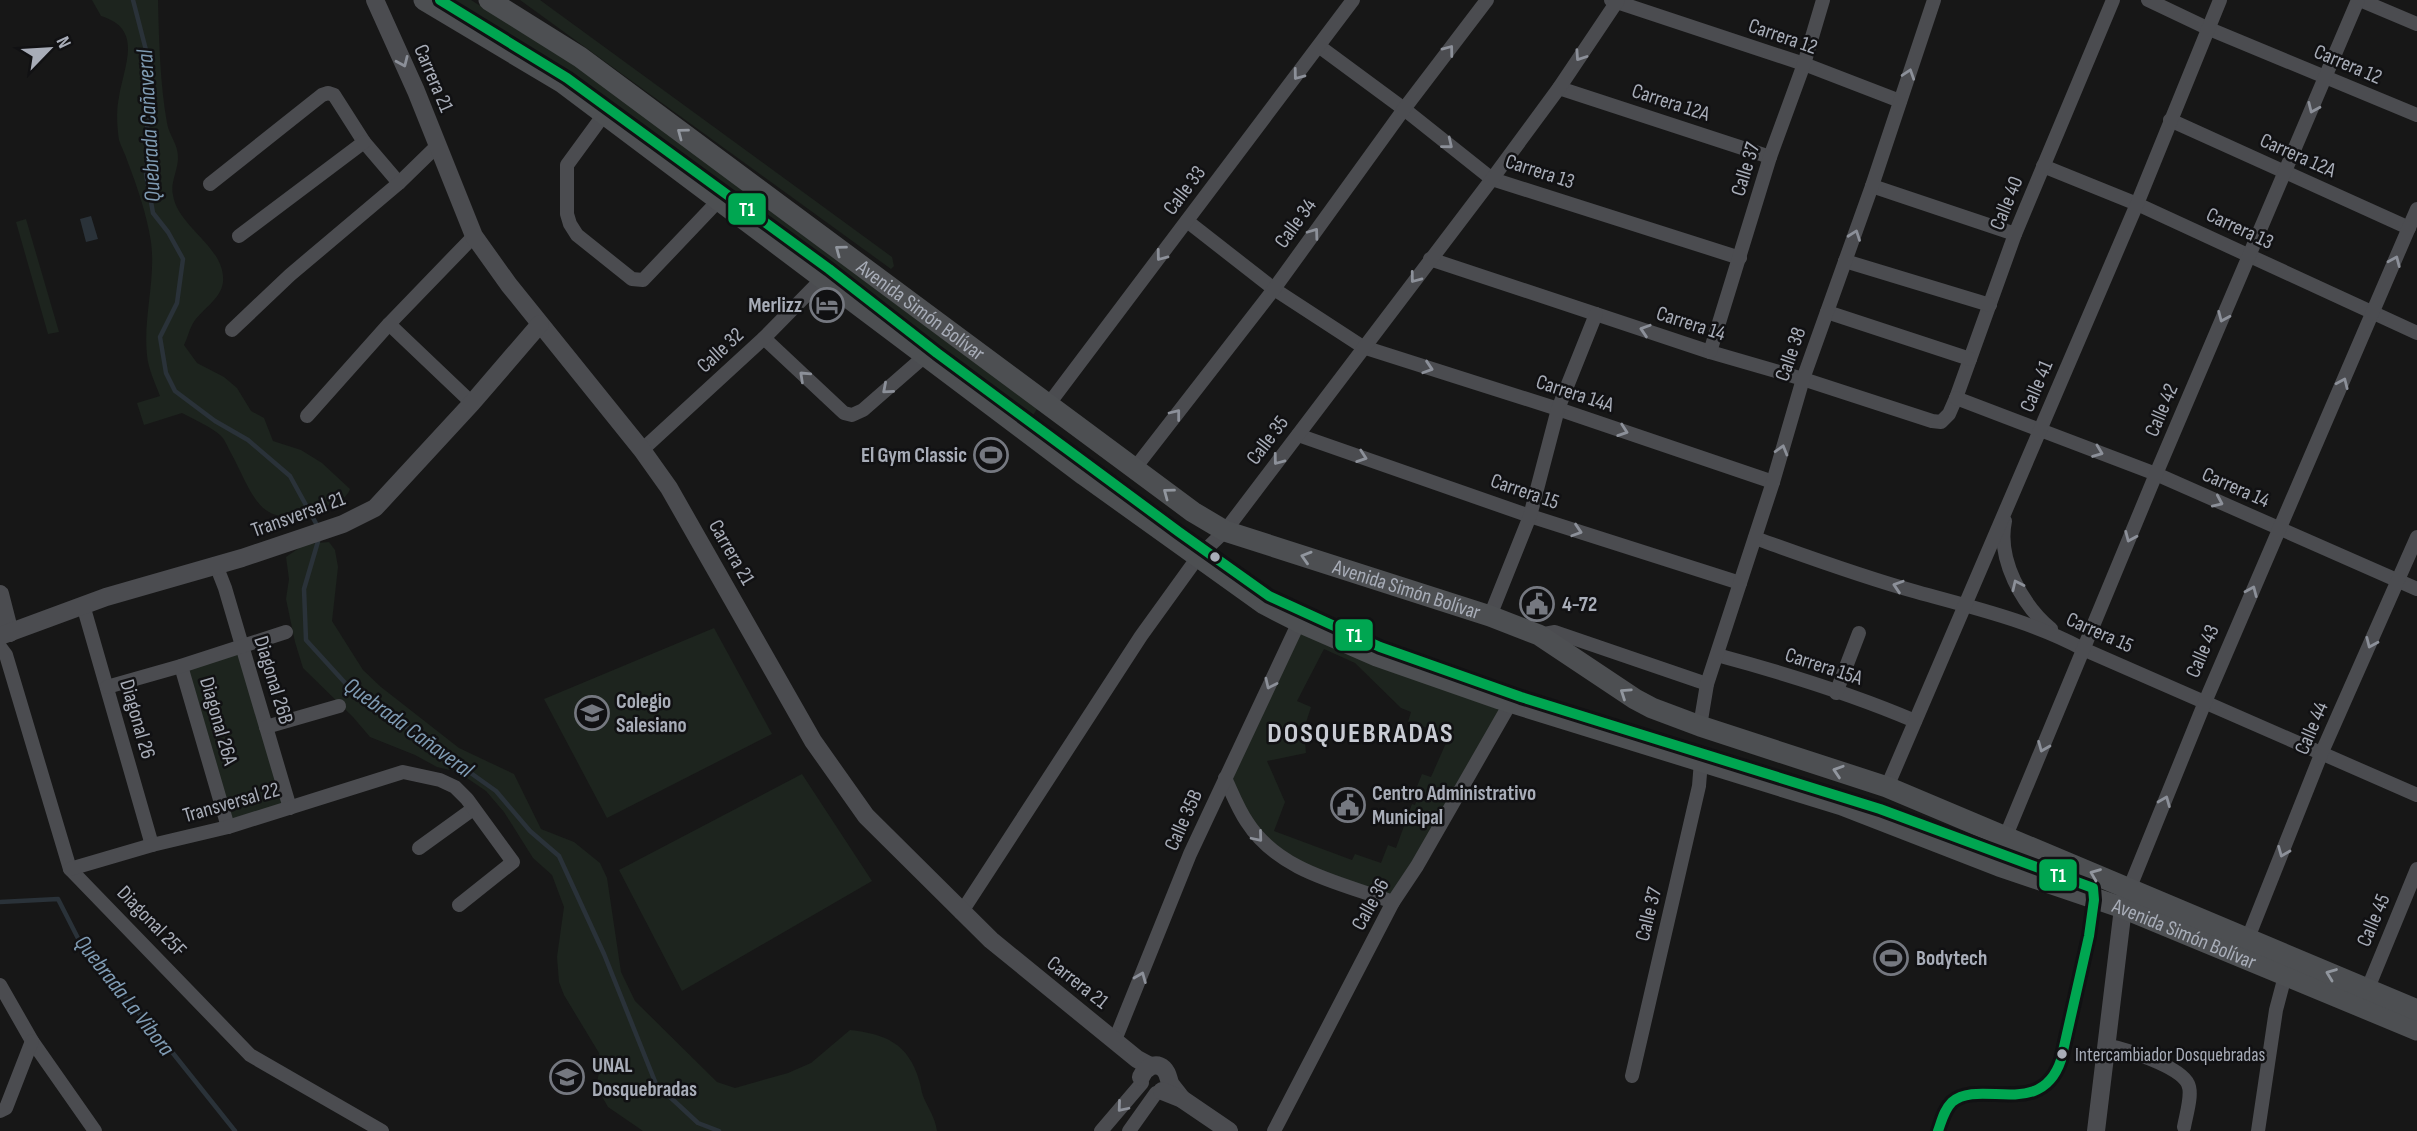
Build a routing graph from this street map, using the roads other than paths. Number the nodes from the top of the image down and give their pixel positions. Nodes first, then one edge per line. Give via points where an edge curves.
1 (375, 0) edge
2 (424, 0) edge
3 (489, 0) edge
4 (1353, 0) edge
5 (1487, 0) edge
6 (1823, 0) edge
7 (1934, 0) edge
8 (2113, 0) edge
9 (2148, 0) edge
10 (2220, 0) edge
11 (2359, 0) edge
12 (1615, 1) edge
13 (2417, 24) edge
14 (2207, 28) junction
15 (1320, 47) junction
16 (1804, 64) junction
17 (2326, 78) junction
18 (1559, 88) junction
19 (1900, 101) junction
20 (1404, 109) junction
21 (605, 113) junction
22 (2417, 115) edge
23 (2170, 120) junction
24 (364, 142) junction
25 (437, 146) junction
26 (1770, 157) junction
27 (2043, 166) junction
28 (2285, 172) junction
29 (1492, 179) junction
30 (400, 183) junction
31 (210, 184) dead end
32 (1872, 186) junction
33 (720, 199) junction
34 (2137, 204) junction
35 (2417, 209) edge
36 (1187, 221) junction
37 (2409, 228) junction
38 (2015, 234) junction
39 (239, 236) dead end
40 (474, 236) junction
41 (2249, 256) junction
42 (1741, 258) junction
43 (1430, 259) junction
44 (1845, 261) junction
45 (823, 278) junction
46 (1274, 289) junction
47 (1990, 305) junction
48 (1827, 312) junction
49 (2373, 313) junction
50 (1596, 314) junction
51 (389, 324) junction
52 (540, 324) junction
53 (232, 330) dead end
54 (2417, 333) edge
55 (764, 338) junction
56 (1363, 347) junction
57 (1710, 352) junction
58 (926, 355) junction
59 (1970, 359) junction
60 (1803, 379) junction
61 (1956, 398) junction
62 (472, 403) junction
63 (1048, 405) junction
64 (1558, 409) junction
65 (307, 416) dead end
66 (1941, 422) joint
67 (2040, 430) junction
68 (1298, 435) junction
69 (642, 450) junction
70 (1135, 468) junction
71 (2156, 474) junction
72 (1773, 482) junction
73 (2010, 501) junction
74 (1530, 516) junction
75 (2278, 529) junction
76 (1225, 531) junction
77 (2417, 537) edge
78 (1755, 538) junction
79 (1198, 557) junction
80 (216, 565) junction
81 (2399, 580) junction
82 (1740, 583) junction
83 (2417, 589) edge
84 (0, 594) edge
85 (1964, 604) junction
86 (83, 605) junction
87 (1490, 616) junction
88 (1299, 622) junction
89 (286, 632) dead end
90 (1859, 633) dead end
91 (1539, 635) junction
92 (2060, 637) junction
93 (4, 643) edge
94 (241, 647) junction
95 (2083, 649) junction
96 (1717, 655) junction
97 (181, 667) junction
98 (1707, 684) junction
99 (107, 687) junction
100 (1836, 693) junction
101 (1511, 702) junction
102 (2205, 702) junction
103 (339, 706) dead end
104 (1916, 721) junction
105 (1700, 726) junction
106 (266, 727) junction
107 (2322, 752) junction
108 (1701, 761) junction
109 (1225, 778) junction
110 (1887, 787) junction
111 (2417, 795) edge
112 (290, 808) junction
113 (473, 809) junction
114 (228, 827) junction
115 (2005, 838) junction
116 (152, 845) junction
117 (419, 848) dead end
118 (70, 869) junction
119 (2417, 869) edge
120 (2130, 887) junction
121 (1393, 902) junction
122 (459, 905) dead end
123 (2123, 908) junction
124 (961, 913) junction
125 (2248, 938) junction
126 (2286, 976) junction
127 (0, 985) edge
128 (2368, 988) junction
129 (2417, 1010) edge
130 (2417, 1030) edge
131 (1115, 1040) junction
132 (32, 1041) junction
133 (2106, 1045) junction
134 (1632, 1076) dead end
135 (1151, 1079) junction
136 (0, 1111) edge
137 (2184, 1127) dead end
138 (1104, 1130) edge
139 (95, 1131) edge
140 (382, 1131) edge
141 (1129, 1131) edge
142 (1229, 1131) edge
143 (1274, 1131) edge
144 (2096, 1131) edge
145 (2258, 1131) edge

1 -> 25 street, Carrera 21
2 - 21 main road, Avenida Simón Bolívar
63 -> 3 main road, Avenida Simón Bolívar via 580,57
4 - 15 street, Calle 33
20 -> 5 street, Calle 34
6 - 16 street, Calle 37
19 -> 7 street, Calle 38
8 - 27 street, Calle 40
9 - 14 street, Carrera 12
10 - 14 street, Calle 41
11 - 13 street
11 - 17 street, Calle 42
12 - 16 street, Carrera 12
12 -> 18 street, Calle 35
14 - 17 street, Carrera 12
14 - 23 street, Calle 41
15 - 20 street, Carrera 13
15 -> 36 street, Calle 33
16 - 19 street, Carrera 12
16 - 26 street, Calle 37
17 - 22 street, Carrera 12
17 -> 28 street, Calle 42
18 - 26 street, Carrera 12A
18 - 29 street, Calle 35
19 - 32 street, Calle 38
20 -> 29 street, Carrera 13
46 -> 20 street, Calle 34
21 - 33 main road, Avenida Simón Bolívar
21 - 33 street via 567,165 567,214 577,235 632,279 643,280
23 - 28 street, Carrera 12A
23 - 34 street, Calle 41
24 - 30 street
24 - 31 street via 334,95 328,93
24 - 39 street
25 - 30 street
25 - 40 street, Carrera 21
26 - 42 street, Calle 37
27 - 34 street, Carrera 13
27 - 38 street, Calle 40
28 - 37 street, Carrera 12A
28 - 41 street, Calle 42
29 - 42 street, Carrera 13
29 - 43 street, Calle 35
30 - 53 street
32 - 38 street
44 -> 32 street, Calle 38
33 - 45 main road, Avenida Simón Bolívar
34 - 41 street, Carrera 13
34 - 67 street, Calle 41
35 - 37 street, Calle 43
36 - 46 street
36 -> 63 street, Calle 33
49 -> 37 street, Calle 43
38 - 47 street, Calle 40
40 - 51 street
40 - 52 street, Carrera 21
41 - 49 street, Carrera 13
41 -> 71 street, Calle 42
42 - 57 street, Calle 37
43 - 50 street, Carrera 14
43 -> 56 street, Calle 35
44 - 47 street
44 - 48 street, Calle 38
45 - 55 street, Calle 32
45 - 58 main road, Avenida Simón Bolívar
46 - 56 street
70 -> 46 street, Calle 34
47 - 59 street, Calle 40
48 - 59 street
48 - 60 street, Calle 38
49 - 54 street, Carrera 13
75 -> 49 street, Calle 43
57 -> 50 street, Carrera 14
50 - 64 street
51 - 62 street
51 - 65 street
52 - 62 street, Transversal 21
52 - 69 street, Carrera 21
58 -> 55 street via 852,415 844,413
55 - 69 street, Calle 32
56 -> 64 street, Carrera 14A
56 - 68 street, Calle 35
57 - 60 street, Carrera 14
58 - 79 main road, Avenida Simón Bolívar
59 - 61 street, Calle 40
60 - 66 street, Carrera 14
72 -> 60 street, Calle 38
61 - 66 street, Calle 40
61 - 67 street, Carrera 14
62 - 80 street, Transversal 21 via 375,508 343,524
63 - 70 main road, Avenida Simón Bolívar
64 -> 72 street, Carrera 14A
64 - 74 street
67 -> 71 street, Carrera 14
67 - 73 street, Calle 41
68 -> 74 street, Carrera 15
68 -> 76 street, Calle 35
69 - 124 street, Carrera 21 via 813,741 866,816
76 -> 70 main road, Avenida Simón Bolívar
71 -> 75 street, Carrera 14
71 -> 95 street, Calle 42
72 - 78 street, Calle 38
73 - 85 street, Calle 41
92 -> 73 street via 2034,612 2014,578 2003,532
74 -> 82 street, Carrera 15
74 - 87 street
75 - 81 street, Carrera 14
102 -> 75 street, Calle 43
76 - 79 street, Calle 35
87 -> 76 main road, Avenida Simón Bolívar
77 - 81 street, Calle 44
78 - 82 street, Calle 38
85 -> 78 street, Carrera 15
79 - 88 main road, Avenida Simón Bolívar via 1264,604
79 - 124 street, Calle 35 via 1141,636
80 - 86 street, Transversal 21
80 - 94 street, Diagonal 26B
81 - 83 street, Carrera 14
81 -> 107 street, Calle 44
82 - 96 street, Calle 38
84 - 93 street, Diagonal 25F
85 - 92 street, Carrera 15
85 - 104 street, Calle 41
86 - 93 street, Transversal 21
86 - 99 street, Diagonal 26
87 - 91 main road, Avenida Simón Bolívar
88 - 101 main road, Avenida Simón Bolívar via 1377,656
88 -> 109 street, Calle 35B
89 - 94 street
90 - 100 street
91 - 98 street via 1555,632
105 -> 91 main road, Avenida Simón Bolívar via 1635,699
92 - 95 street, Carrera 15
93 - 118 street, Diagonal 25F
94 - 97 street
94 - 106 street, Diagonal 26B
95 - 102 street, Carrera 15
95 -> 115 street, Calle 42
96 - 98 street, Calle 38
96 - 100 street, Carrera 15A
97 - 99 street
97 - 114 street, Diagonal 26A
98 - 105 street, Calle 38
99 - 116 street, Diagonal 26
100 - 104 street, Carrera 15A
101 - 108 main road, Avenida Simón Bolívar
101 - 121 street, Calle 36
102 - 107 street, Carrera 15
120 -> 102 street, Calle 43
103 - 106 street
104 - 110 street, Calle 41
110 -> 105 main road, Avenida Simón Bolívar
106 - 112 street, Diagonal 26B
107 - 111 street, Carrera 15
107 -> 125 street, Calle 44
108 - 123 main road, Avenida Simón Bolívar via 1842,805
108 - 134 street, Calle 37
109 -> 121 street via 1247,822 1277,856
131 -> 109 street, Calle 35B
110 - 115 main road, Avenida Simón Bolívar
112 - 113 street, Transversal 22 via 402,772 455,787
112 - 114 street, Transversal 22
113 - 117 street
113 - 122 street via 513,862
114 - 116 street, Transversal 22
120 -> 115 main road, Avenida Simón Bolívar
116 - 118 street, Transversal 22
118 - 140 street, Diagonal 25F via 250,1055
119 - 128 street, Calle 45
120 - 123 street, Calle 43
120 - 125 main road, Avenida Simón Bolívar
121 - 143 street, Calle 36
123 - 125 main road
123 - 126 main road, Avenida Simón Bolívar
123 - 133 street, Calle 43
124 - 131 street, Carrera 21
128 -> 125 main road, Avenida Simón Bolívar
126 - 130 main road, Avenida Simón Bolívar
126 - 145 street via 2276,1010
127 - 132 street
128 - 129 main road, Avenida Simón Bolívar
131 - 135 street, Carrera 21
132 - 136 street via 6,1108
132 - 139 street
133 - 137 street via 2147,1056 2185,1079 2190,1086
133 - 144 street, Calle 43
135 -> 138 street
135 - 141 street
135 - 142 street, Carrera 21

